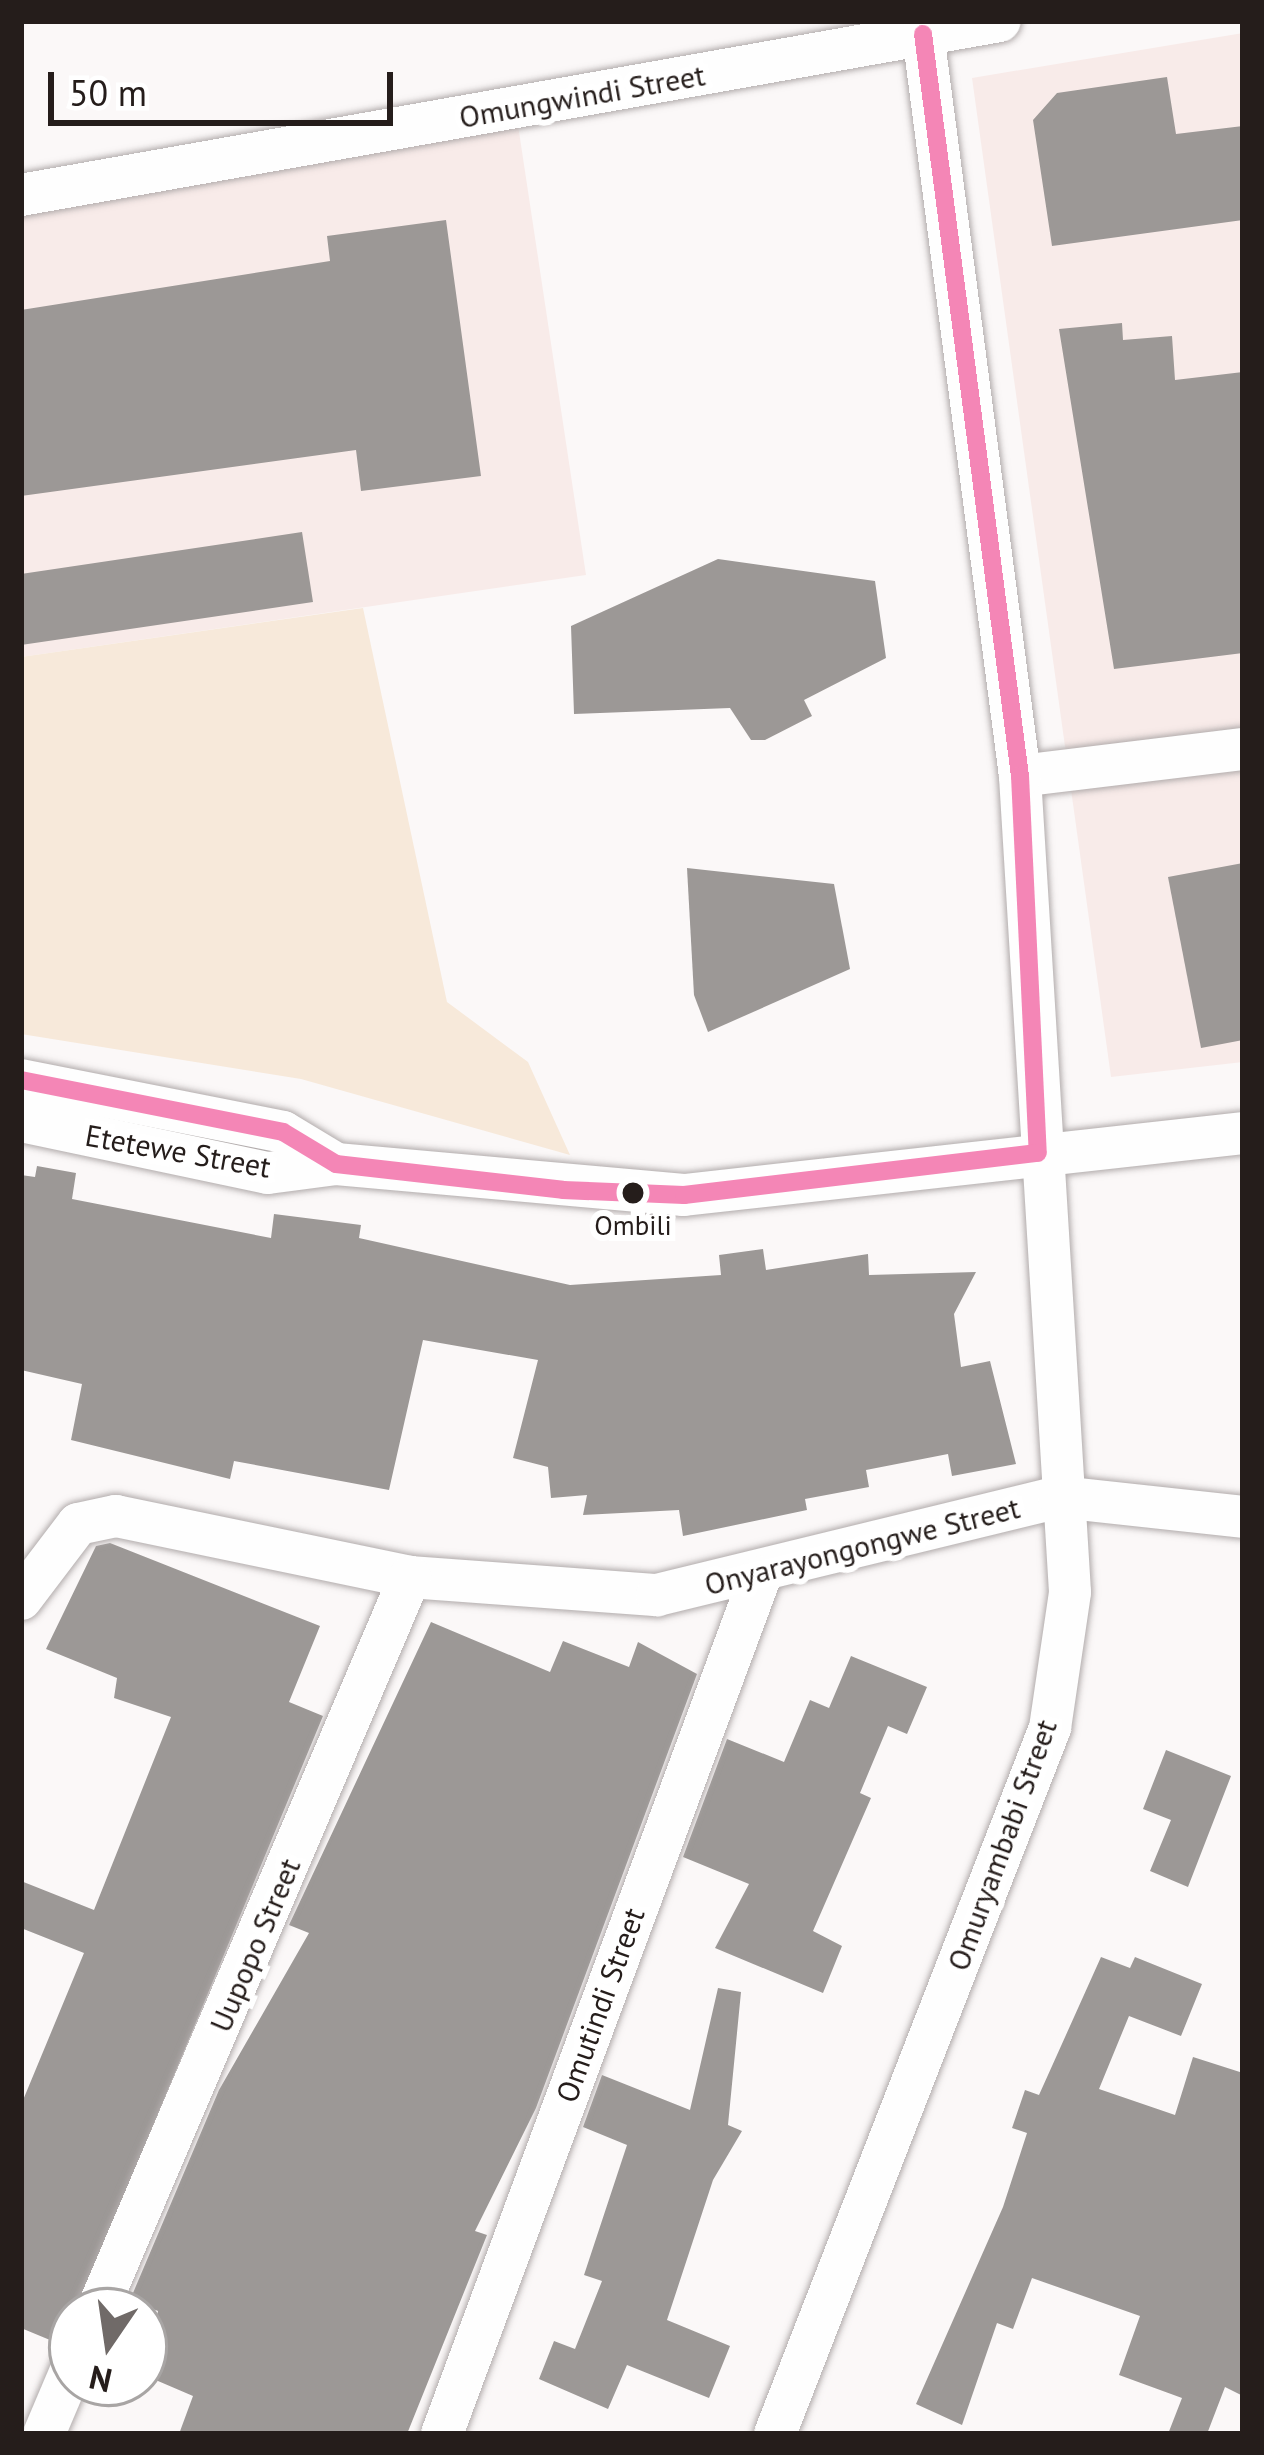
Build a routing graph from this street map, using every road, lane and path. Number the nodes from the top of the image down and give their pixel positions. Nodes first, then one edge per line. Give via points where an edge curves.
1 (992, 22) edge
2 (923, 34) junction
3 (21, 195) edge
4 (1243, 749) edge
5 (1020, 776) junction
6 (21, 1080) edge
7 (21, 1121) edge
8 (1243, 1133) edge
9 (1038, 1153) junction
10 (336, 1164) junction
11 (1060, 1497) junction
12 (1243, 1517) edge
13 (760, 1576) junction
14 (410, 1577) junction
15 (21, 1599) edge
16 (107, 2287) edge
17 (442, 2434) edge
18 (775, 2434) edge

1 - 2 street, Omungwindi Street
2 - 3 street, Omungwindi Street
2 - 5 street, Omuryambabi Street
4 - 5 street
5 - 9 street, Omuryambabi Street
6 - 10 street, Etetewe Street via 283,1132
7 - 10 street, Etetewe Street via 268,1173
8 - 9 street, Etetewe Street
9 - 10 street, Etetewe Street via 684,1195
9 - 11 street, Omuryambabi Street
11 - 12 street, Onyarayongongwe Street
11 - 13 street, Onyarayongongwe Street
11 - 18 street, Omuryambabi Street via 1070,1592 1050,1727
13 - 14 street, Onyarayongongwe Street via 657,1595
13 - 17 street, Omutindi Street
14 - 15 street, Onyarayongongwe Street via 116,1516 78,1524
14 - 16 street, Uupopo Street

